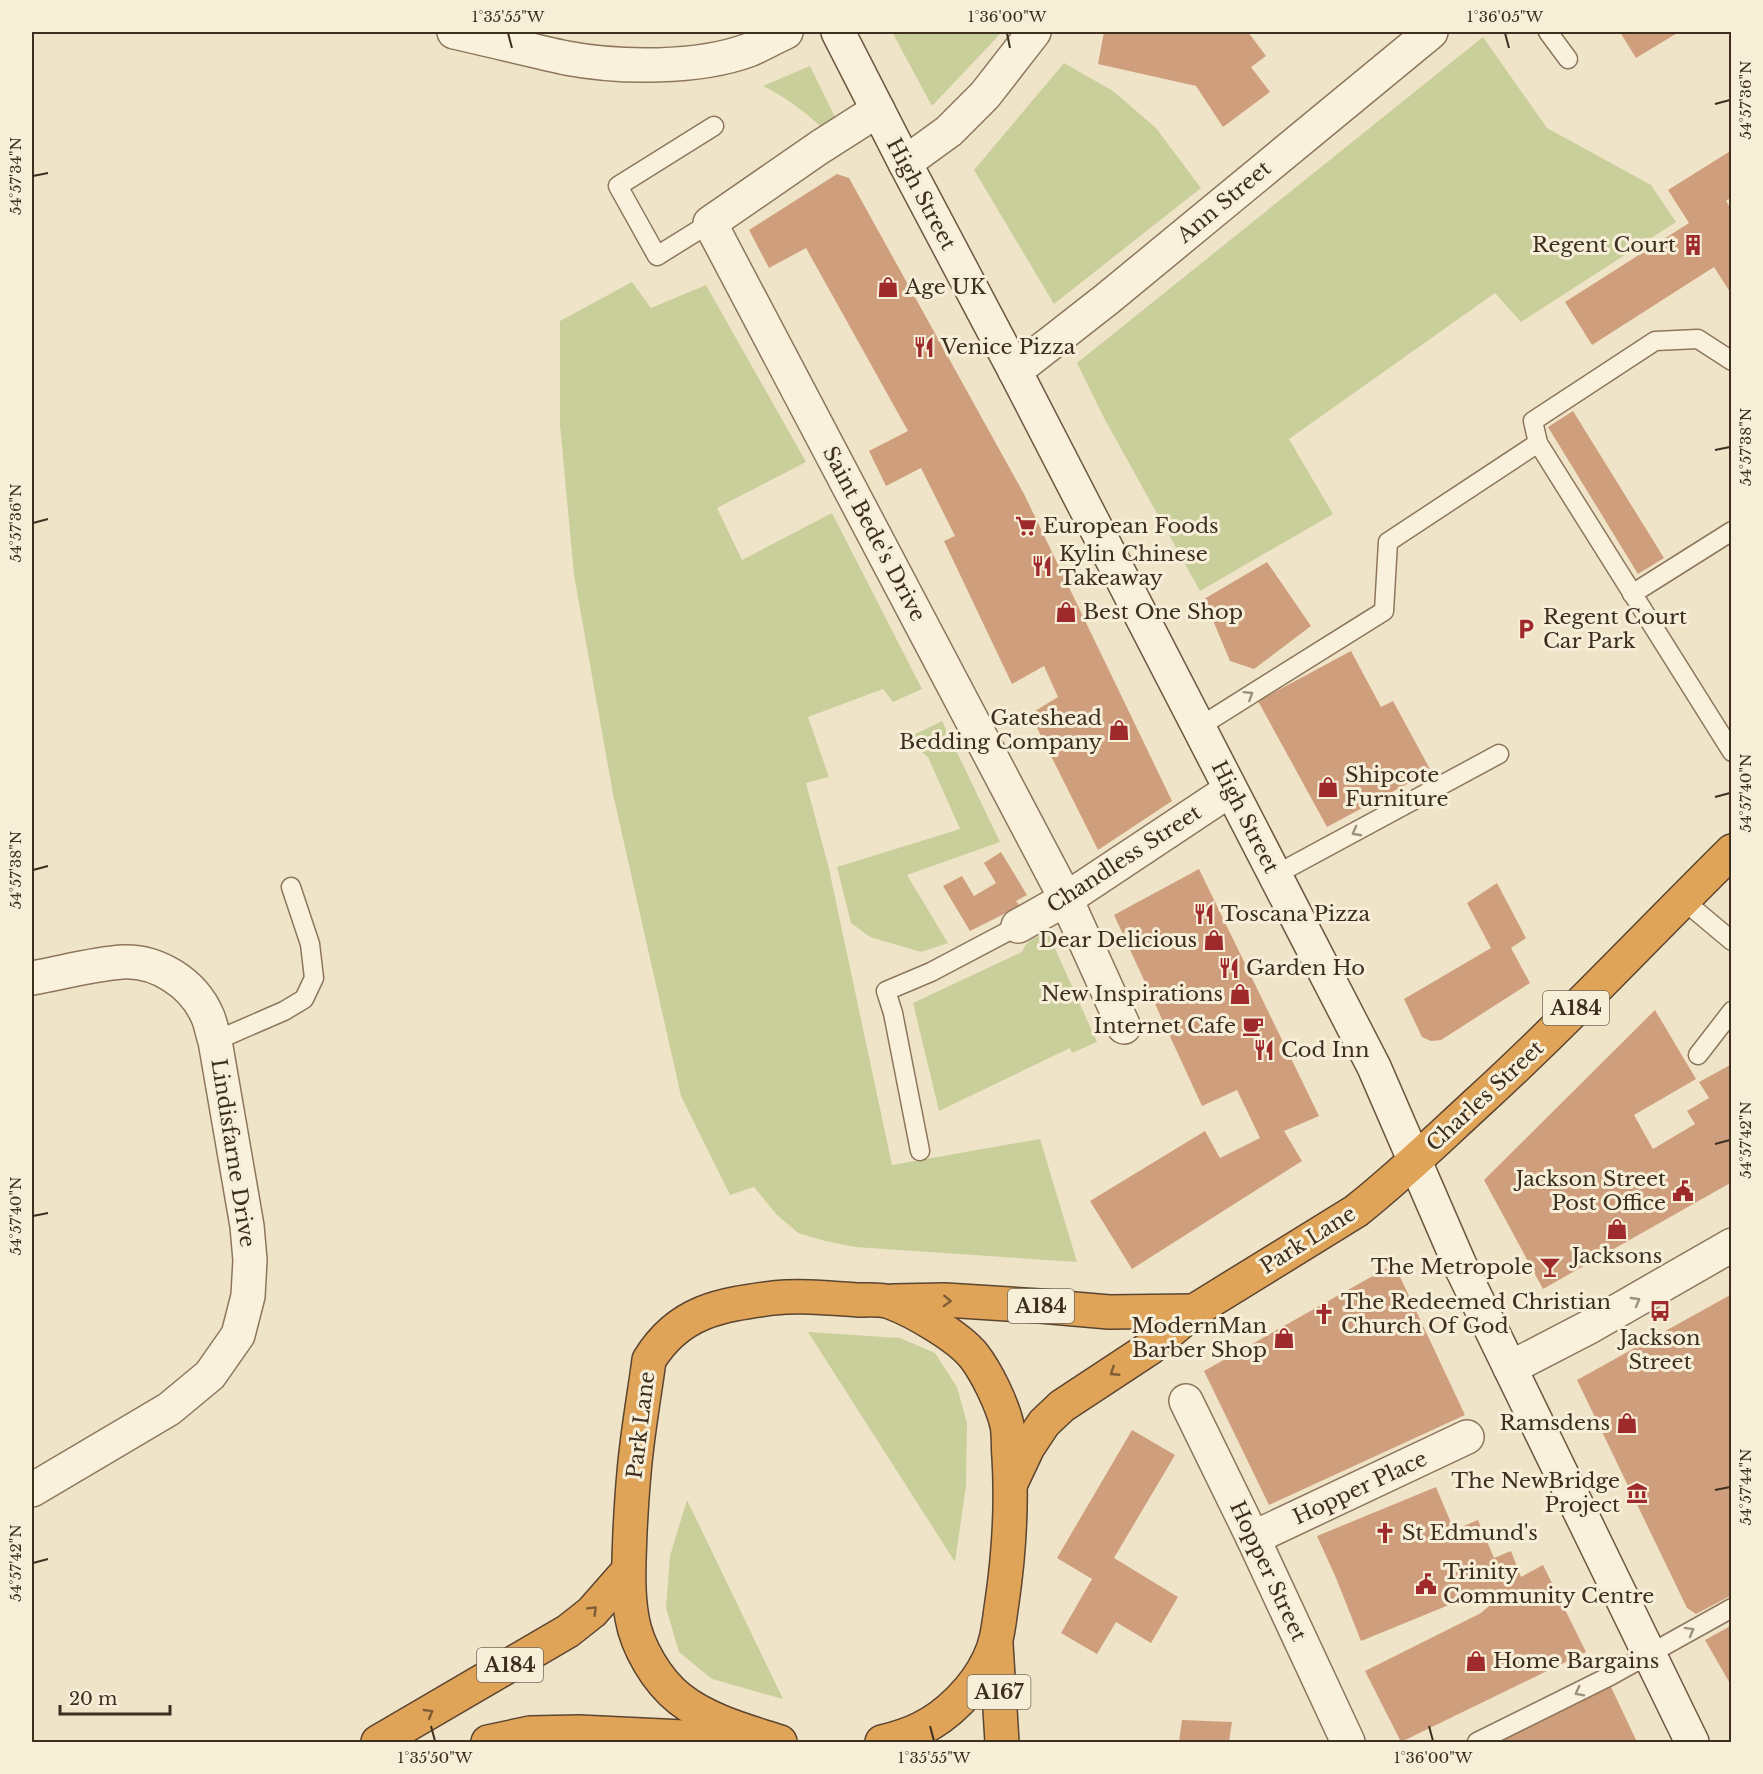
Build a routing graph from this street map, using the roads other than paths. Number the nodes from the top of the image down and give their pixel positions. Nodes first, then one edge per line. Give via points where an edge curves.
1 (454, 32) edge
2 (786, 32) edge
3 (838, 32) edge
4 (1034, 32) edge
5 (1431, 32) edge
6 (1548, 32) edge
7 (1568, 59) dead end
8 (878, 110) junction
9 (714, 126) dead end
10 (905, 163) junction
11 (710, 222) junction
12 (1731, 361) edge
13 (1015, 371) junction
14 (1538, 443) junction
15 (1731, 531) edge
16 (1632, 594) junction
17 (1199, 727) junction
18 (1731, 752) edge
19 (1500, 754) dead end
20 (1230, 790) junction
21 (1731, 851) edge
22 (1275, 875) junction
23 (291, 887) dead end
24 (1066, 899) junction
25 (1683, 900) junction
26 (1018, 926) joint
27 (1731, 941) edge
28 (32, 978) edge
29 (1731, 1011) edge
30 (1124, 1027) dead end
31 (215, 1041) junction
32 (1698, 1054) dead end
33 (920, 1151) dead end
34 (1416, 1161) junction
35 (1731, 1245) edge
36 (888, 1301) junction
37 (1194, 1311) junction
38 (1510, 1368) junction
39 (1186, 1401) dead end
40 (1467, 1437) dead end
41 (1011, 1484) junction
42 (32, 1490) edge
43 (1253, 1538) junction
44 (628, 1571) junction
45 (1731, 1608) edge
46 (996, 1642) junction
47 (1648, 1654) junction
48 (780, 1742) edge
49 (378, 1743) edge
50 (488, 1743) edge
51 (784, 1743) edge
52 (882, 1743) edge
53 (1002, 1743) edge
54 (1348, 1743) edge
55 (1477, 1743) edge
56 (1692, 1743) edge

1 - 2 street via 568,58 665,65 705,62 749,50
3 - 8 street, High Street
4 - 10 street via 984,95 949,131
5 - 13 street, Ann Street
6 - 7 lane
8 - 10 street, High Street
8 - 11 street
9 - 11 lane via 618,186 657,256
10 - 13 street, High Street
11 - 24 street, Saint Bede's Drive
12 - 14 lane via 1698,339 1655,341 1533,421
13 - 17 street, High Street
14 - 16 lane
17 -> 14 lane via 1384,610 1388,542
15 - 16 lane
16 - 18 lane
17 - 20 street, High Street
19 -> 22 lane
20 - 22 street, High Street
20 - 24 street, Chandless Street
21 - 25 highway, Charles Street / A184
22 - 34 street, High Street via 1374,1067
23 - 31 lane via 310,944 314,978 304,999
24 - 26 street, Chandless Street
24 - 30 street, Saint Bede's Drive
25 - 27 lane
25 - 34 highway, Charles Street / A184
26 - 33 lane via 886,991
28 - 31 street, Lindisfarne Drive via 124,962 152,966 178,979 195,994
29 - 32 lane
31 - 42 street, Lindisfarne Drive via 249,1248 248,1296 238,1335 210,1375 170,1409
34 - 37 highway, Park Lane / A184 via 1356,1211
34 - 38 street, High Street via 1451,1246
38 -> 35 street via 1592,1326
36 -> 37 highway, Park Lane / A184 via 945,1300 1109,1312
36 - 41 highway, Park Lane via 953,1336 973,1356 987,1377 1007,1425
36 - 44 highway, Park Lane via 792,1296 741,1303 712,1309 670,1332 649,1360 633,1473
37 -> 41 highway, Park Lane / A184 via 1150,1348 1062,1406 1044,1423
38 - 47 street, High Street
39 - 43 street, Hopper Street
40 - 43 street, Hopper Place
41 - 46 highway, Park Lane via 1008,1557
43 - 54 street, Hopper Street
44 - 48 highway, Park Lane via 637,1638 663,1682 680,1699 705,1714
49 -> 44 highway, A184 via 568,1631 592,1612
47 -> 45 lane
46 - 52 highway, Park Lane via 981,1673 941,1717 920,1730
46 - 53 highway, A167
47 -> 55 lane
47 - 56 street, High Street
48 - 50 highway, Park Lane via 579,1732 530,1733
48 - 51 highway, Park Lane

